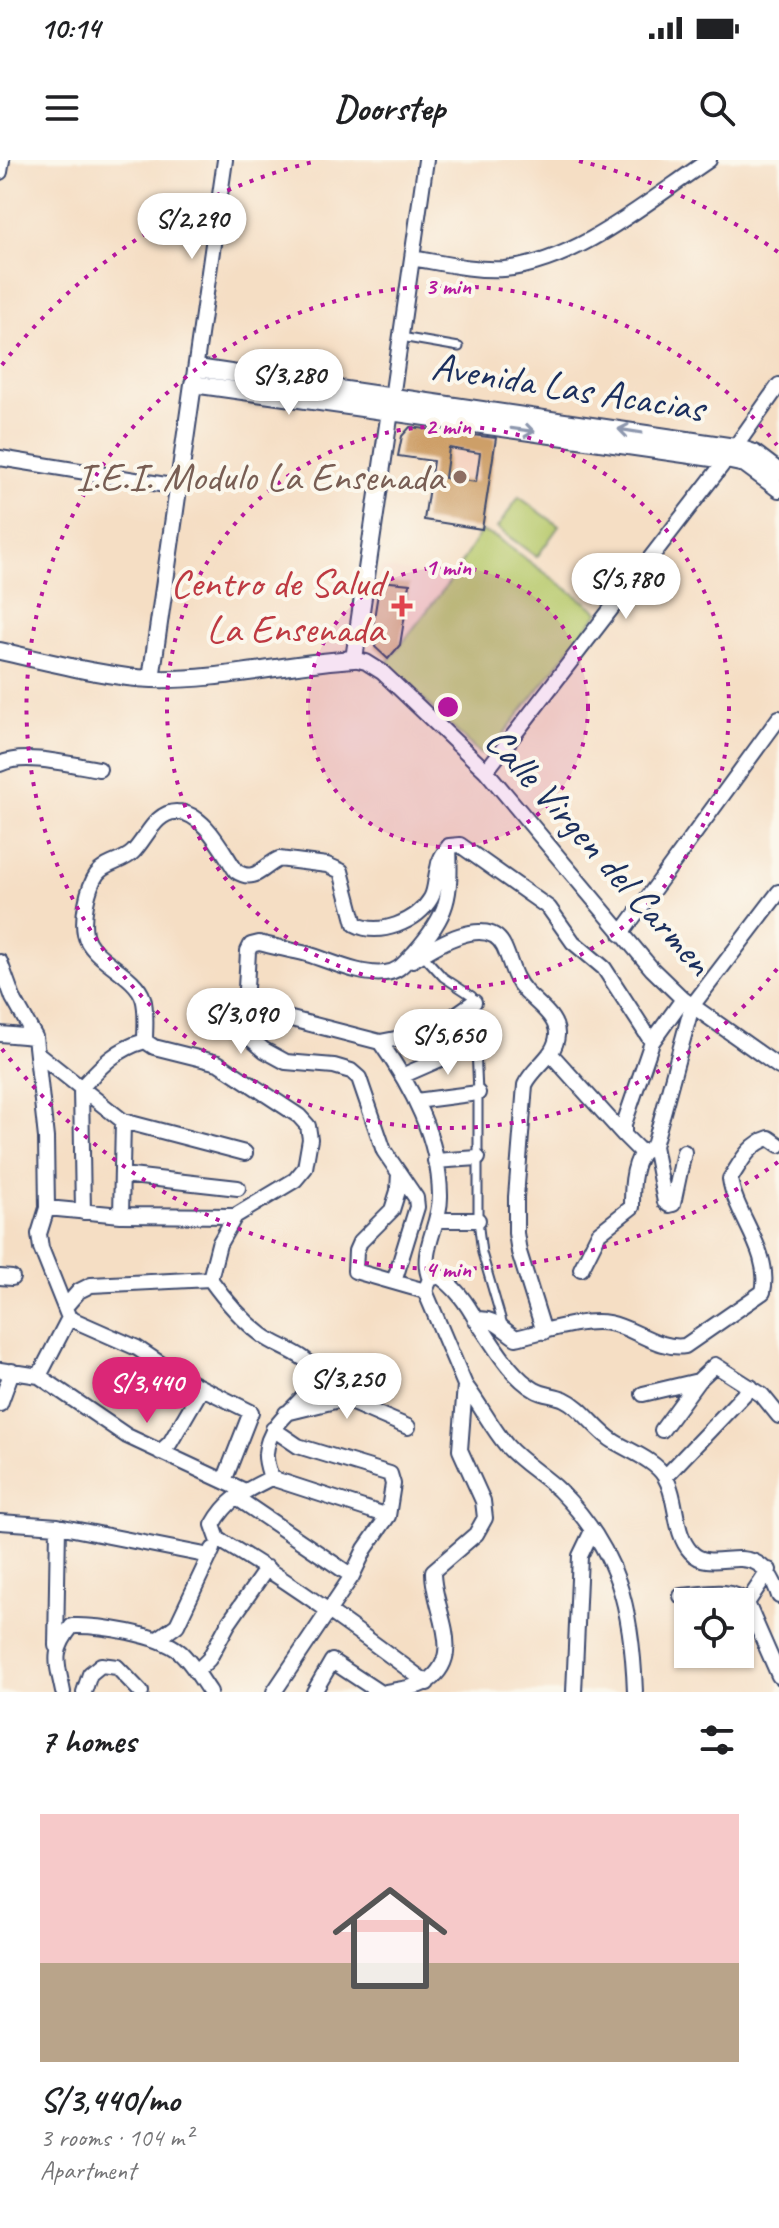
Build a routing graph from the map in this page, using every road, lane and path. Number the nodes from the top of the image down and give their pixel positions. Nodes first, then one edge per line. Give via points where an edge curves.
1 (2, 160) edge
2 (225, 160) edge
3 (426, 160) edge
4 (709, 160) edge
5 (0, 172) edge
6 (412, 258) junction
7 (401, 337) junction
8 (459, 347) dead end
9 (195, 376) junction
10 (779, 385) edge
11 (391, 403) junction
12 (730, 453) junction
13 (0, 458) edge
14 (779, 472) edge
15 (178, 487) junction
16 (779, 489) edge
17 (0, 651) edge
18 (354, 659) junction
19 (151, 679) junction
20 (779, 718) edge
21 (0, 764) edge
22 (99, 769) dead end
23 (486, 771) junction
24 (449, 846) junction
25 (779, 892) edge
26 (621, 934) junction
27 (422, 954) junction
28 (0, 962) edge
29 (399, 969) junction
30 (474, 1002) junction
31 (688, 1003) junction
32 (245, 1007) junction
33 (0, 1034) edge
34 (35, 1037) junction
35 (145, 1041) junction
36 (380, 1042) junction
37 (652, 1042) junction
38 (477, 1043) junction
39 (37, 1053) junction
40 (550, 1053) junction
41 (776, 1059) edge
42 (404, 1075) junction
43 (81, 1088) junction
44 (478, 1093) junction
45 (416, 1101) junction
46 (123, 1121) junction
47 (624, 1135) junction
48 (779, 1145) edge
49 (648, 1149) junction
50 (684, 1152) dead end
51 (245, 1153) dead end
52 (478, 1158) junction
53 (435, 1161) junction
54 (399, 1173) junction
55 (122, 1175) junction
56 (238, 1188) dead end
57 (47, 1208) junction
58 (83, 1212) junction
59 (121, 1215) junction
60 (235, 1216) junction
61 (437, 1220) junction
62 (478, 1220) junction
63 (581, 1269) dead end
64 (210, 1279) junction
65 (394, 1282) junction
66 (427, 1285) junction
67 (67, 1312) junction
68 (476, 1320) junction
69 (505, 1331) junction
70 (544, 1332) junction
71 (6, 1370) edge
72 (39, 1376) junction
73 (698, 1381) junction
74 (465, 1385) junction
75 (751, 1387) junction
76 (202, 1388) junction
77 (643, 1394) dead end
78 (0, 1404) edge
79 (286, 1413) junction
80 (779, 1416) edge
81 (408, 1427) dead end
82 (273, 1429) junction
83 (662, 1430) dead end
84 (160, 1452) junction
85 (665, 1477) junction
86 (271, 1478) junction
87 (224, 1481) junction
88 (241, 1495) junction
89 (388, 1516) junction
90 (0, 1522) edge
91 (58, 1526) junction
92 (592, 1531) junction
93 (218, 1539) junction
94 (210, 1556) junction
95 (267, 1568) junction
96 (769, 1570) junction
97 (352, 1576) junction
98 (754, 1592) edge
99 (779, 1596) edge
100 (328, 1610) junction
101 (754, 1619) edge
102 (158, 1639) junction
103 (56, 1654) junction
104 (196, 1672) junction
105 (779, 1676) edge
106 (427, 1683) junction
107 (63, 1692) edge
108 (84, 1692) edge
109 (141, 1692) edge
110 (210, 1692) edge
111 (274, 1692) edge
112 (314, 1692) edge
113 (379, 1692) edge
114 (386, 1692) edge
115 (574, 1692) edge
116 (635, 1692) edge

1 - 5 street
2 - 9 street
3 - 6 street
4 - 6 street via 602,232 536,264 488,269
6 - 7 street
7 - 8 lane
7 - 11 street
9 - 11 street, Avenida Las Acacias
9 - 15 street
10 - 12 street
11 - 12 street, Avenida Las Acacias
11 - 18 street
12 - 14 street, Avenida Las Acacias via 754,453
12 - 16 street, Avenida Las Acacias
12 - 23 street
13 - 15 street
15 - 19 street
17 - 19 street
18 - 19 street
18 - 23 street, Calle Virgen del Carmen via 382,672
20 - 26 street
21 - 22 street via 43,760
23 - 26 street, Calle Virgen del Carmen
24 - 29 street via 444,911
24 - 35 street via 440,859 432,897 411,918 379,930 365,929 355,924 344,876 335,868 279,859 254,876 242,876 200,823 189,815 165,814 130,855 98,873 86,900 85,936 143,997
24 - 37 street via 460,845 549,908 573,942 604,968
25 - 31 street
26 - 31 street, Calle Virgen del Carmen
27 - 29 street
27 - 30 lane
27 - 40 street via 454,936 479,933 499,938 522,989 556,1027
28 - 34 street
29 - 32 street via 364,971 259,943 248,951
30 - 36 street via 431,1032
30 - 38 lane
31 - 37 street
31 - 41 street, Calle Virgen del Carmen
31 - 49 street
32 - 36 street
32 - 54 street via 243,1032 264,1050 286,1062 334,1066 359,1078 384,1151
33 - 34 street
34 - 39 street
35 - 43 street via 110,1056
35 - 60 street via 218,1063 308,1126 305,1168 295,1180
36 - 42 street
37 - 47 street
38 - 42 street
38 - 44 lane
39 - 43 street
39 - 57 street
40 - 47 street
40 - 70 street via 525,1085 516,1197 519,1252
42 - 45 street
43 - 46 street
43 - 58 street
44 - 45 street
44 - 52 lane
45 - 53 street
46 - 51 street
46 - 55 street
47 - 49 street
48 - 70 street via 769,1138 758,1141 730,1179 766,1280 763,1292 751,1302 685,1346 673,1348 608,1323
49 - 50 street via 669,1205
49 - 63 street via 636,1163 632,1207 599,1233
52 - 53 street
52 - 62 lane
53 - 61 street
54 - 65 street via 417,1207
54 - 65 street via 392,1210 360,1242 355,1271
55 - 56 street
55 - 59 street
57 - 58 street
57 - 67 street via 39,1234 41,1248
58 - 59 street
59 - 60 street
60 - 64 street via 219,1244
61 - 62 street
61 - 66 street via 425,1261
62 - 69 lane
64 - 67 street via 91,1285 79,1291
64 - 79 street via 230,1307 263,1336 312,1364 317,1375 313,1386
65 - 66 street
66 - 68 street via 439,1276 453,1286
66 - 74 street
67 - 72 street
67 - 76 street
68 - 69 street via 486,1318
68 - 85 street via 514,1373 535,1391 565,1399
69 - 70 street via 516,1338
71 - 72 street
71 - 78 street
72 - 84 street via 127,1436
73 - 75 street via 715,1365
73 - 77 street
73 - 83 street
74 - 92 street via 510,1449 557,1489
74 - 106 street via 460,1450 485,1518 476,1534 433,1571 449,1645 447,1662
75 - 80 street
75 - 85 street
76 - 84 street
76 - 87 street via 251,1412
79 - 81 street via 343,1399
79 - 82 street
82 - 86 street via 266,1454
82 - 89 street via 298,1446 390,1474
84 - 87 street
85 - 96 street via 692,1553 703,1559 756,1562
86 - 88 street
86 - 89 street
87 - 88 street
88 - 93 street via 223,1507 213,1525
88 - 97 street
89 - 97 street
90 - 91 street
91 - 94 street
91 - 103 street
92 - 115 street via 580,1556
92 - 116 street via 624,1595
93 - 94 street
93 - 95 street
94 - 102 street via 177,1625
95 - 100 street
95 - 104 street
96 - 98 street
96 - 99 street
97 - 100 street
100 - 106 street
100 - 111 street
101 - 105 street
102 - 103 street via 99,1625 72,1626
102 - 104 street
103 - 107 street
104 - 110 street
106 - 114 street
108 - 109 street via 90,1674 101,1665 117,1667
112 - 113 street via 332,1661

